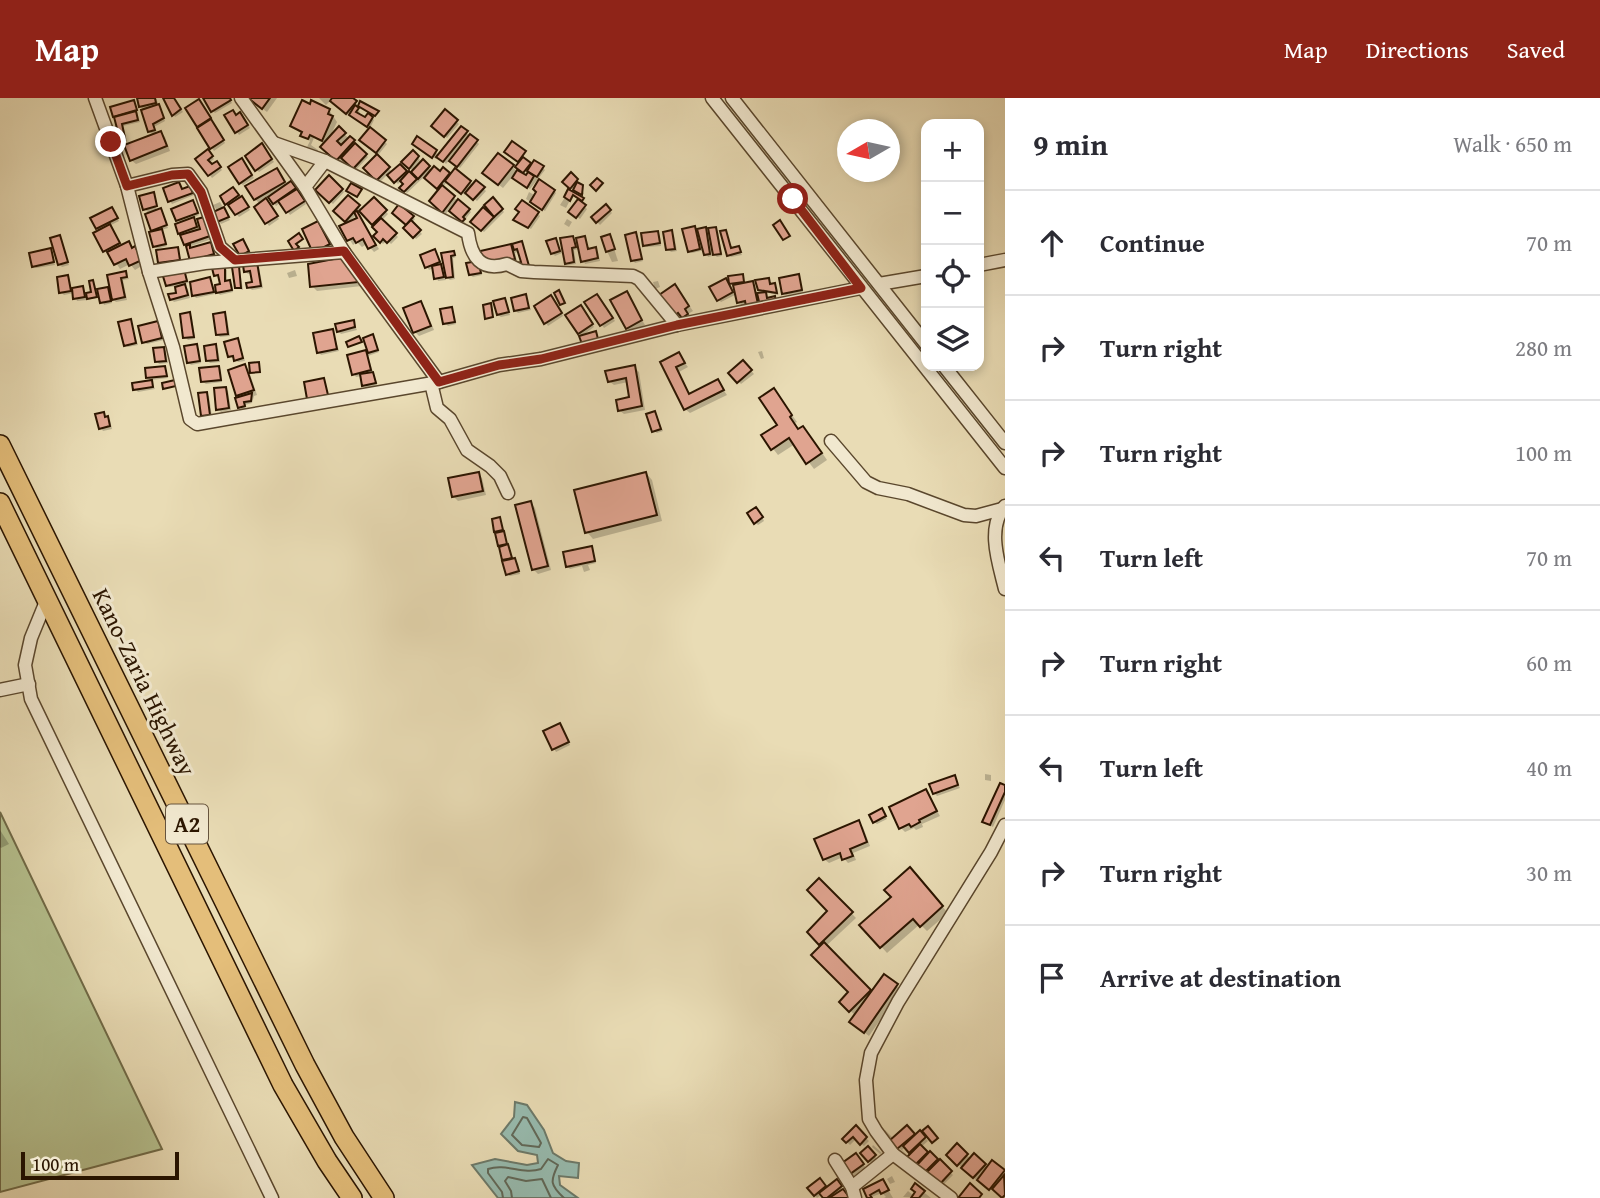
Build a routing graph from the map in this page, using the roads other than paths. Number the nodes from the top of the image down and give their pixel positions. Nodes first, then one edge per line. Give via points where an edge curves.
1 (95, 98) edge
2 (241, 98) edge
3 (712, 98) edge
4 (732, 98) edge
5 (274, 143) junction
6 (325, 161) junction
7 (127, 186) junction
8 (305, 187) junction
9 (344, 251) junction
10 (235, 260) junction
11 (1005, 260) edge
12 (984, 264) edge
13 (149, 272) junction
14 (921, 277) edge
15 (879, 284) junction
16 (861, 288) junction
17 (677, 325) junction
18 (921, 338) edge
19 (948, 371) edge
20 (435, 383) junction
21 (1002, 439) edge
22 (831, 442) dead end
23 (0, 445) edge
24 (986, 445) junction
25 (1005, 468) edge
26 (508, 493) dead end
27 (0, 503) edge
28 (1003, 508) edge
29 (1005, 589) edge
30 (47, 599) junction
31 (29, 684) junction
32 (0, 690) edge
33 (1005, 825) edge
34 (893, 1154) junction
35 (835, 1160) dead end
36 (853, 1193) edge
37 (272, 1198) edge
38 (352, 1198) edge
39 (384, 1198) edge
40 (951, 1198) edge

1 - 7 street
2 - 5 street
3 - 16 street
4 - 15 street
5 - 6 street
5 - 8 street
6 - 8 street
6 - 17 street via 468,233 481,263 494,268 507,264 522,271 633,276
7 - 10 street via 188,174 201,192 220,247
7 - 13 street
8 - 9 street
9 - 10 street
9 - 20 street
10 - 13 street
11 - 12 street
13 - 20 street via 190,419 197,424
14 - 15 street
15 - 18 street
16 - 17 street
16 - 24 street
17 - 20 street
19 - 21 street
20 - 26 street via 437,408 450,419 467,450 500,476
21 - 24 street
22 - 28 street via 860,476 878,488 964,515
23 - 39 highway, Kano-Zaria Highway / A2 via 305,1065
24 - 25 street
27 - 30 highway, Kano-Zaria Highway / A2
28 - 29 street via 995,540
30 - 31 street via 25,665
30 - 38 highway, Kano-Zaria Highway / A2 via 283,1085
31 - 32 street
31 - 37 street via 31,699
33 - 34 street via 871,1053 866,1080 869,1119
34 - 36 street
34 - 40 street
35 - 36 street

